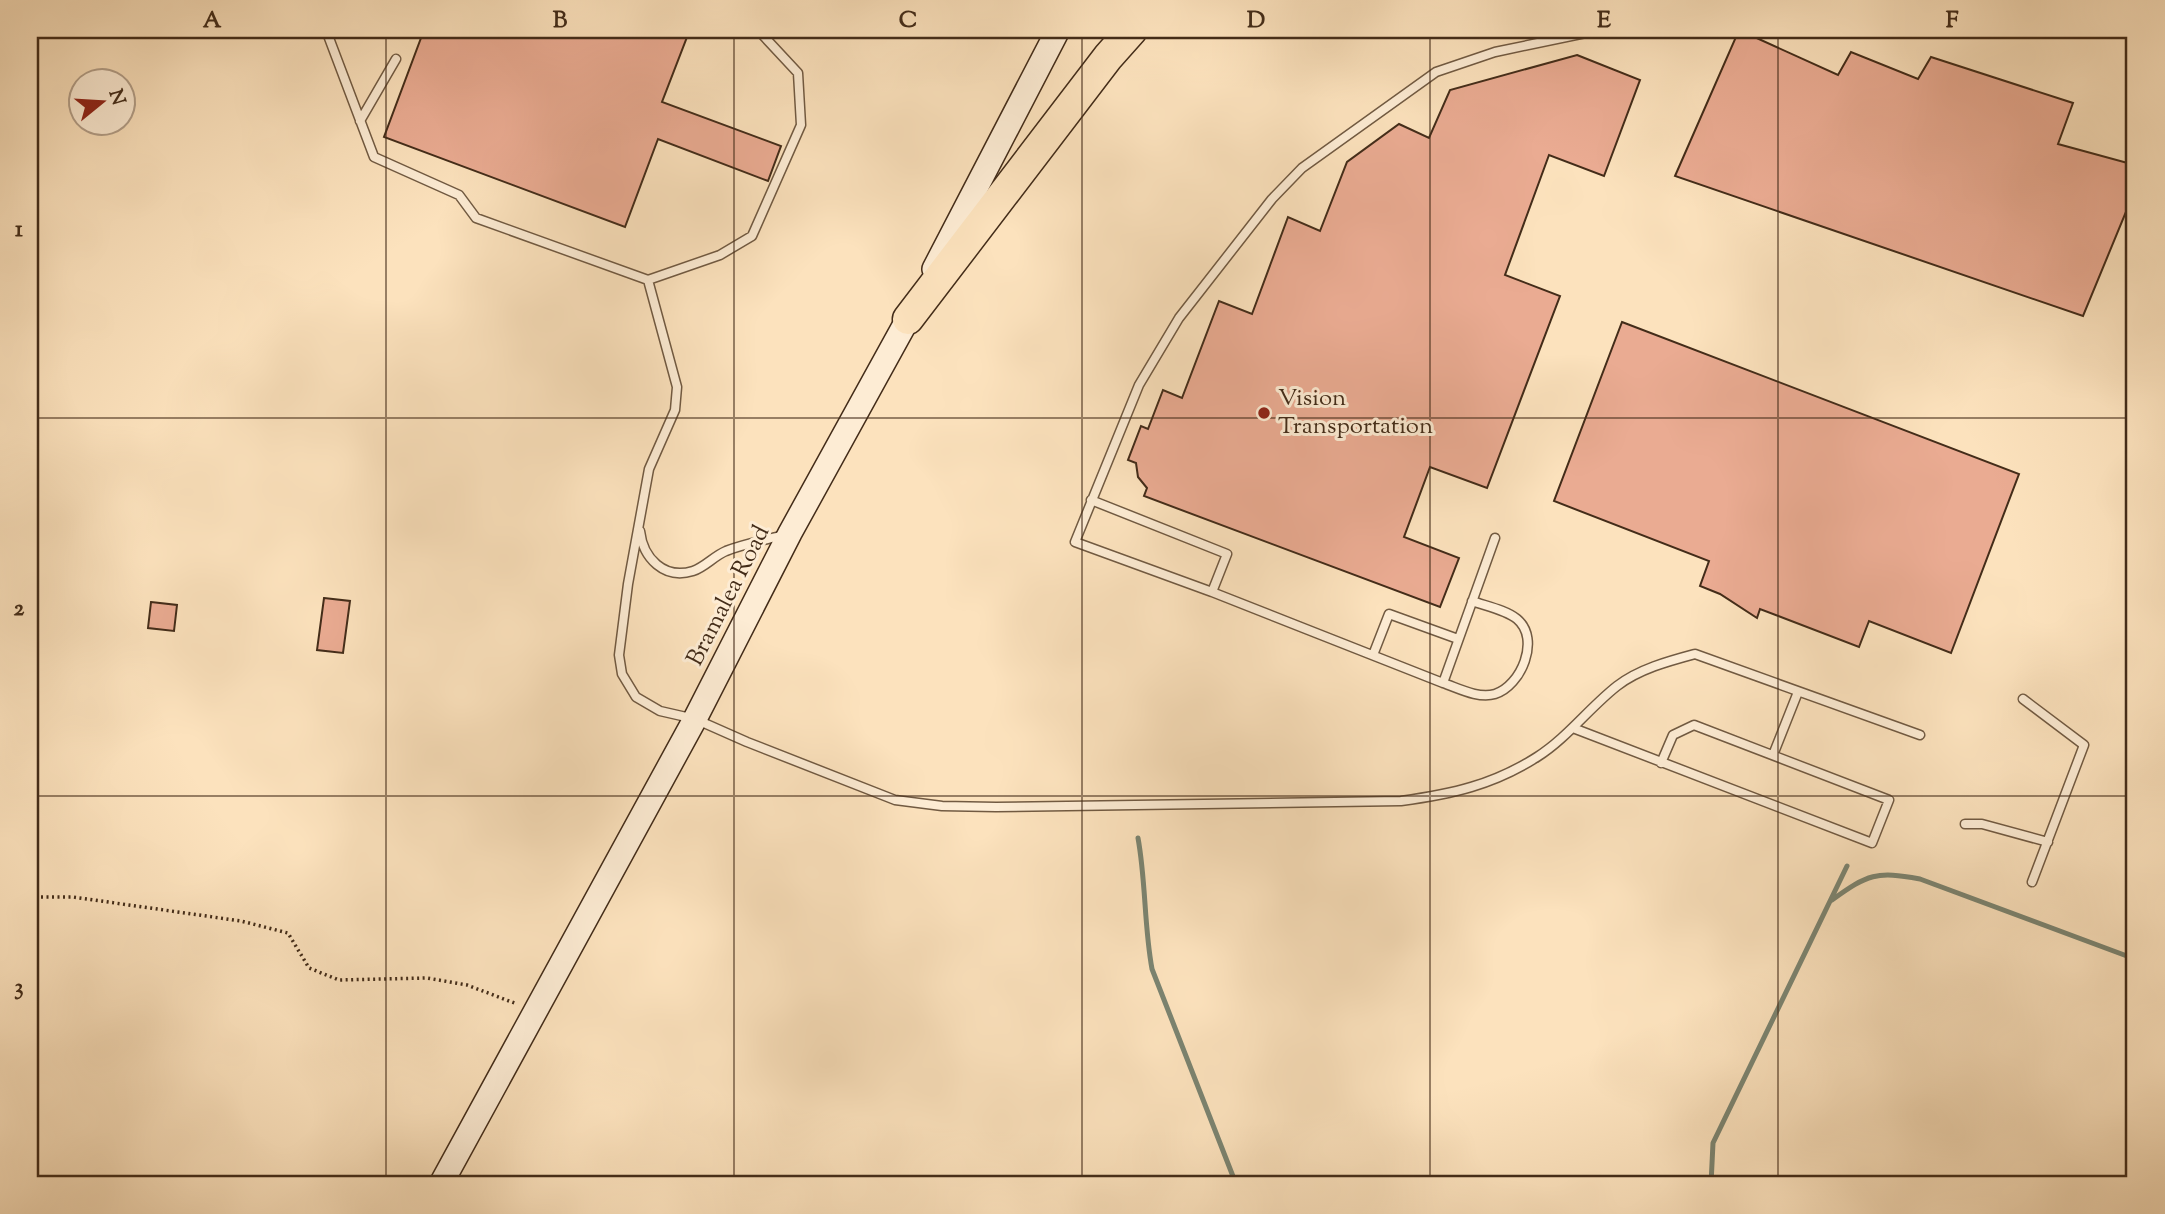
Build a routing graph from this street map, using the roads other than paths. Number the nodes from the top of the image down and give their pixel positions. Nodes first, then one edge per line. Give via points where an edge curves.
1 (326, 30) edge
2 (758, 30) edge
3 (1058, 30) edge
4 (1132, 30) edge
5 (1600, 30) edge
6 (396, 59) dead end
7 (360, 121) junction
8 (648, 281) junction
9 (908, 320) junction
10 (1091, 500) junction
11 (639, 518) junction
12 (790, 533) junction
13 (1495, 538) dead end
14 (1212, 593) junction
15 (1472, 601) junction
16 (1458, 639) junction
17 (1373, 655) junction
18 (1443, 682) junction
19 (1798, 692) junction
20 (2023, 699) dead end
21 (695, 719) junction
22 (1573, 728) junction
23 (1920, 736) dead end
24 (1773, 755) junction
25 (1661, 762) junction
26 (1965, 824) dead end
27 (2048, 842) junction
28 (2032, 882) dead end
29 (441, 1184) edge

1 - 7 lane
2 - 8 lane via 798,73 801,125 752,236 720,255
3 - 9 main road, Bramalea Road
4 - 9 highway
5 - 10 lane via 1495,52 1436,72 1302,168 1272,199 1179,318 1139,385
6 - 7 lane
7 - 8 lane via 374,157 459,195 476,218
8 - 11 lane via 678,397 649,469
9 - 12 main road, Bramalea Road
10 - 14 lane via 1227,554
10 - 14 lane via 1075,542
11 - 12 lane via 647,556 668,571 681,573 725,552
11 - 21 lane via 620,654 622,674 636,697 660,710
12 - 21 main road, Bramalea Road
13 - 15 lane
14 - 17 lane
15 - 16 lane
15 - 18 lane via 1517,619 1527,632 1529,647 1510,685 1496,694 1471,693
16 - 17 lane via 1389,614
16 - 18 lane
17 - 18 lane
19 - 22 lane via 1695,654 1665,662 1618,685
19 - 23 lane
19 - 24 lane
20 - 27 lane via 2084,745
21 - 22 lane via 895,800 996,807 1401,801 1441,796 1508,774
21 - 29 main road, Bramalea Road
22 - 25 lane
24 - 25 lane via 1694,725 1673,735
24 - 25 lane via 1889,800 1872,844
26 - 27 lane via 1982,824
27 - 28 lane

